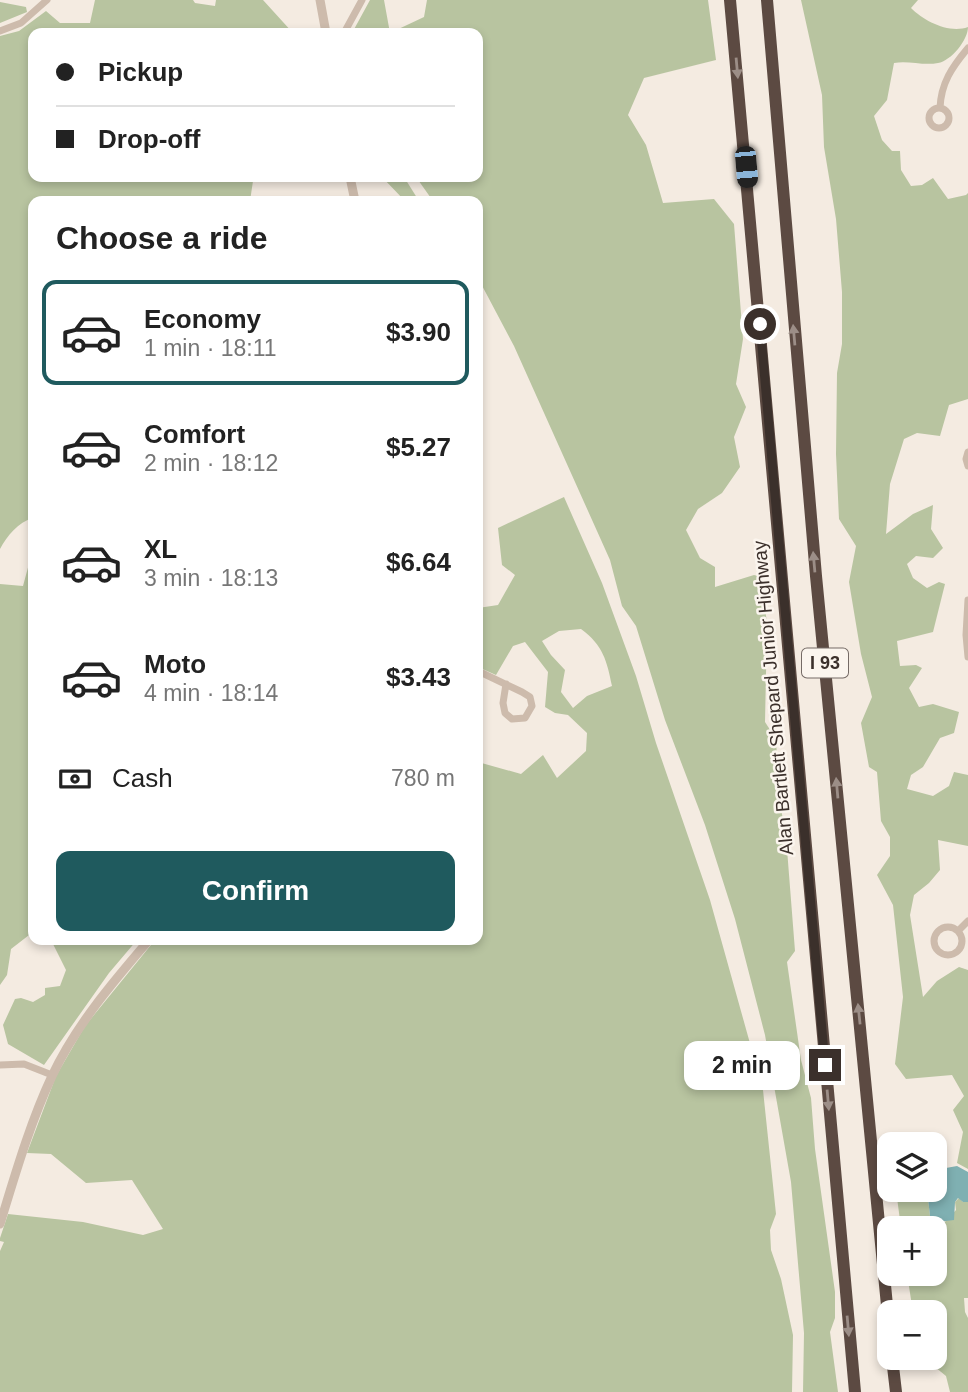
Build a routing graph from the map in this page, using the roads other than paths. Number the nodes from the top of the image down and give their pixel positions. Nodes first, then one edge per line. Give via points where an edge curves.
1 (47, 0) edge
2 (320, 0) edge
3 (362, 0) edge
4 (730, 0) edge
5 (767, 0) edge
6 (325, 28) edge
7 (347, 28) edge
8 (0, 30) edge
9 (968, 48) edge
10 (940, 108) dead end
11 (968, 452) edge
12 (968, 466) edge
13 (968, 600) edge
14 (968, 657) edge
15 (483, 673) edge
16 (506, 684) junction
17 (968, 922) edge
18 (958, 931) junction
19 (145, 945) edge
20 (0, 1065) edge
21 (52, 1076) junction
22 (0, 1224) edge
23 (886, 1300) edge
24 (893, 1370) edge
25 (855, 1392) edge
26 (896, 1392) edge

1 - 8 street via 21,23
2 - 6 street
3 - 7 street
4 -> 25 highway, Alan Bartlett Shepard Junior Highway / I 93
23 -> 5 highway, I 93 via 813,549
9 - 10 street via 947,77
11 - 12 street
13 - 14 street
15 - 16 street
16 - 16 street via 505,713 512,719 525,718 531,711 530,697
17 - 18 street
18 - 18 street via 962,943 956,953 936,949 933,941 939,930
19 - 21 street via 82,1024
20 - 21 street via 24,1065
21 - 22 street
24 - 26 highway

